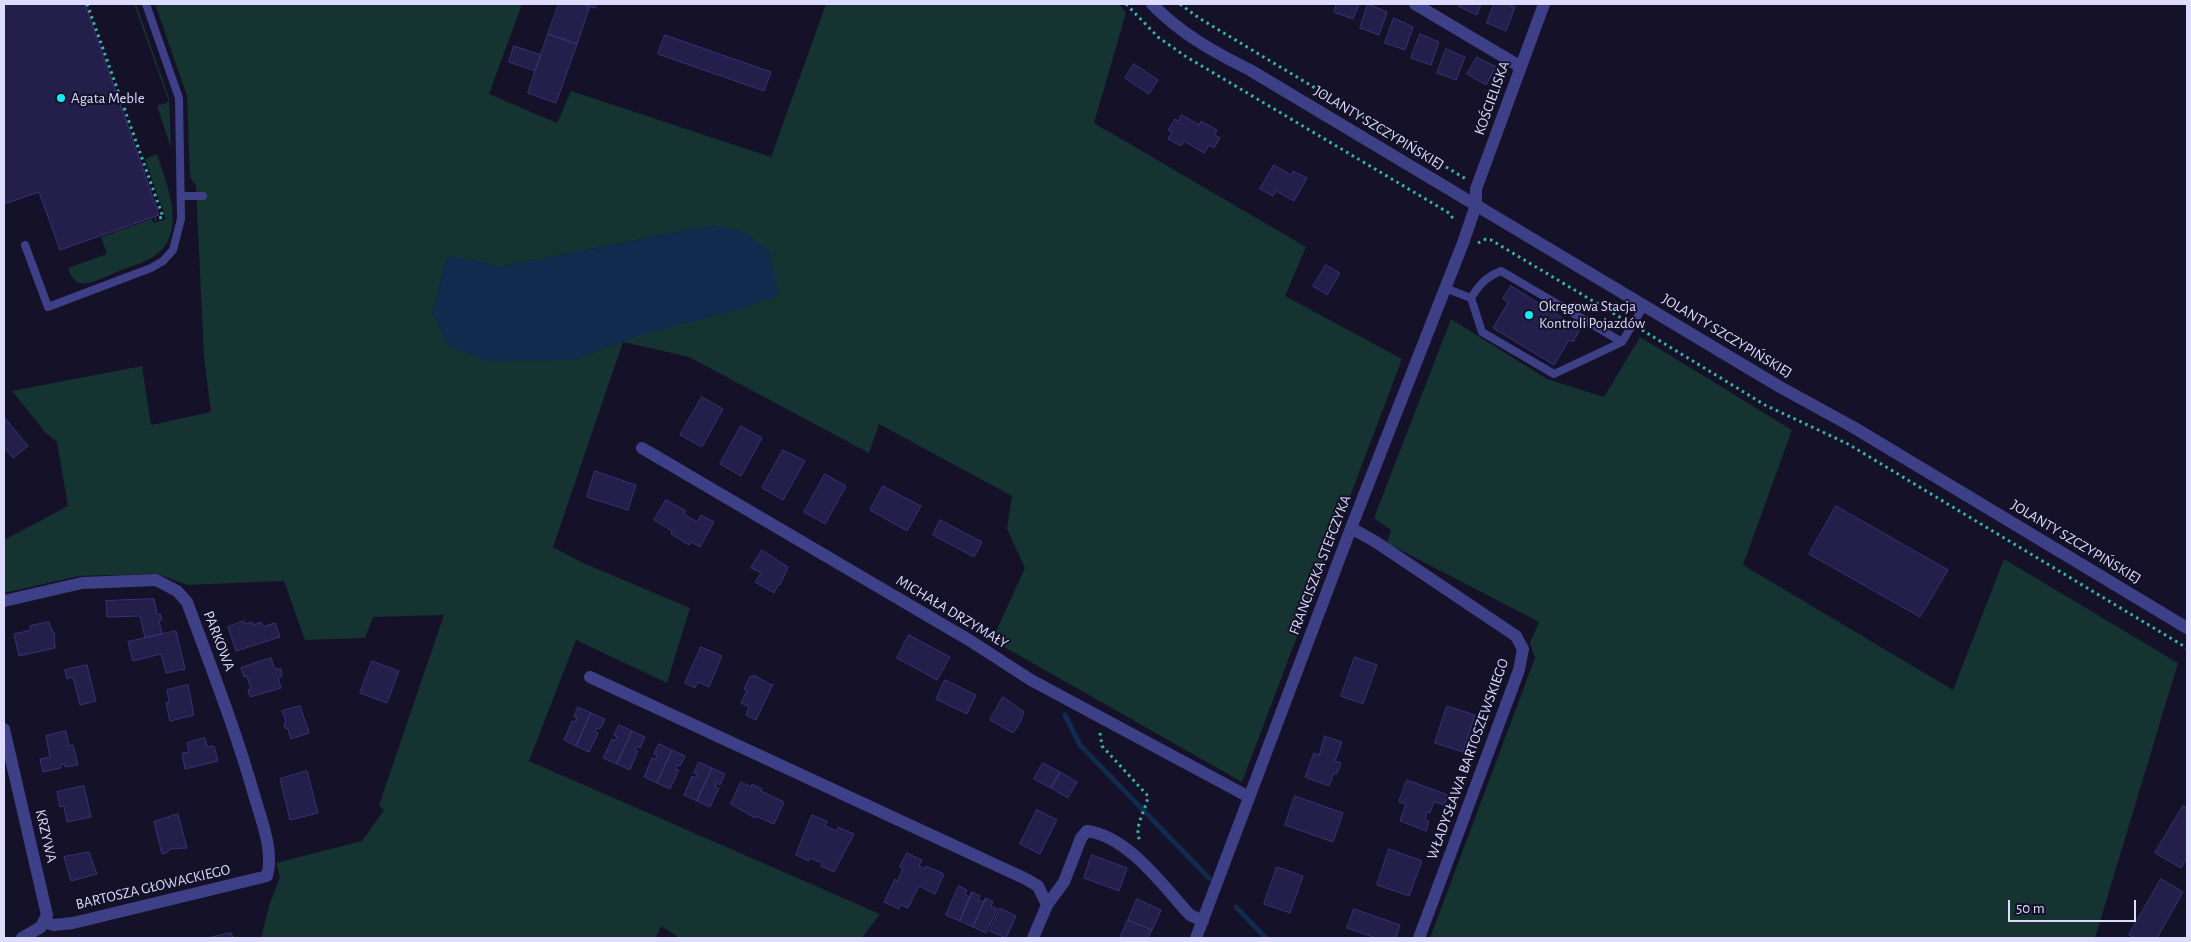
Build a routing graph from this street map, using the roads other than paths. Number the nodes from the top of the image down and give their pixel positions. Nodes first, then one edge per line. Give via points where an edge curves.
1 (146, 4) edge
2 (1152, 4) edge
3 (1415, 4) edge
4 (1544, 4) edge
5 (1521, 66) junction
6 (181, 196) junction
7 (203, 196) dead end
8 (1476, 205) junction
9 (25, 245) dead end
10 (1446, 288) junction
11 (1471, 298) junction
12 (1644, 306) junction
13 (1622, 342) junction
14 (642, 448) dead end
15 (1350, 528) junction
16 (4, 601) edge
17 (2187, 628) edge
18 (590, 676) dead end
19 (4, 729) edge
20 (5, 743) edge
21 (1249, 797) junction
22 (267, 876) joint
23 (1047, 905) junction
24 (1203, 921) junction
25 (45, 922) junction
26 (22, 938) edge
27 (1033, 938) edge
28 (1196, 938) edge
29 (1419, 938) edge

1 - 6 lane via 179,98
2 - 8 street, JOLANTY SZCZYPIŃSKIEJ via 1190,38 1250,70
3 - 5 street
4 - 5 street, KOŚCIELISKA
5 - 8 street, KOŚCIELISKA via 1478,186
6 - 7 lane
6 - 9 lane via 178,237 173,250 163,261 48,308
8 - 10 street, FRANCISZKA STEFCZYKA
8 - 12 street, JOLANTY SZCZYPIŃSKIEJ
10 - 11 lane
10 - 15 street, FRANCISZKA STEFCZYKA
11 - 13 lane via 1479,285 1501,271
11 - 13 lane via 1482,332 1554,374
12 - 13 lane
12 - 17 street, JOLANTY SZCZYPIŃSKIEJ via 1853,427
14 - 21 street, MICHAŁA DRZYMAŁY via 969,640 1031,680
15 - 21 street, FRANCISZKA STEFCZYKA
15 - 29 street, WŁADYSŁAWA BARTOSZEWSKIEGO via 1516,636 1523,649 1520,670
16 - 22 street, PARKOWA via 82,583 156,580 177,590 187,602 238,737 267,843 270,859
18 - 23 street via 1026,879 1038,886
19 - 20 street, KRZYWA
20 - 25 street, KRZYWA via 46,908
21 - 24 street, FRANCISZKA STEFCZYKA
22 - 25 street, BARTOSZA GŁOWACKIEGO via 73,923 54,925
23 - 24 street via 1064,882 1080,838 1087,831 1098,832 1124,846 1190,915
23 - 27 street
24 - 28 street, FRANCISZKA STEFCZYKA
25 - 26 street

